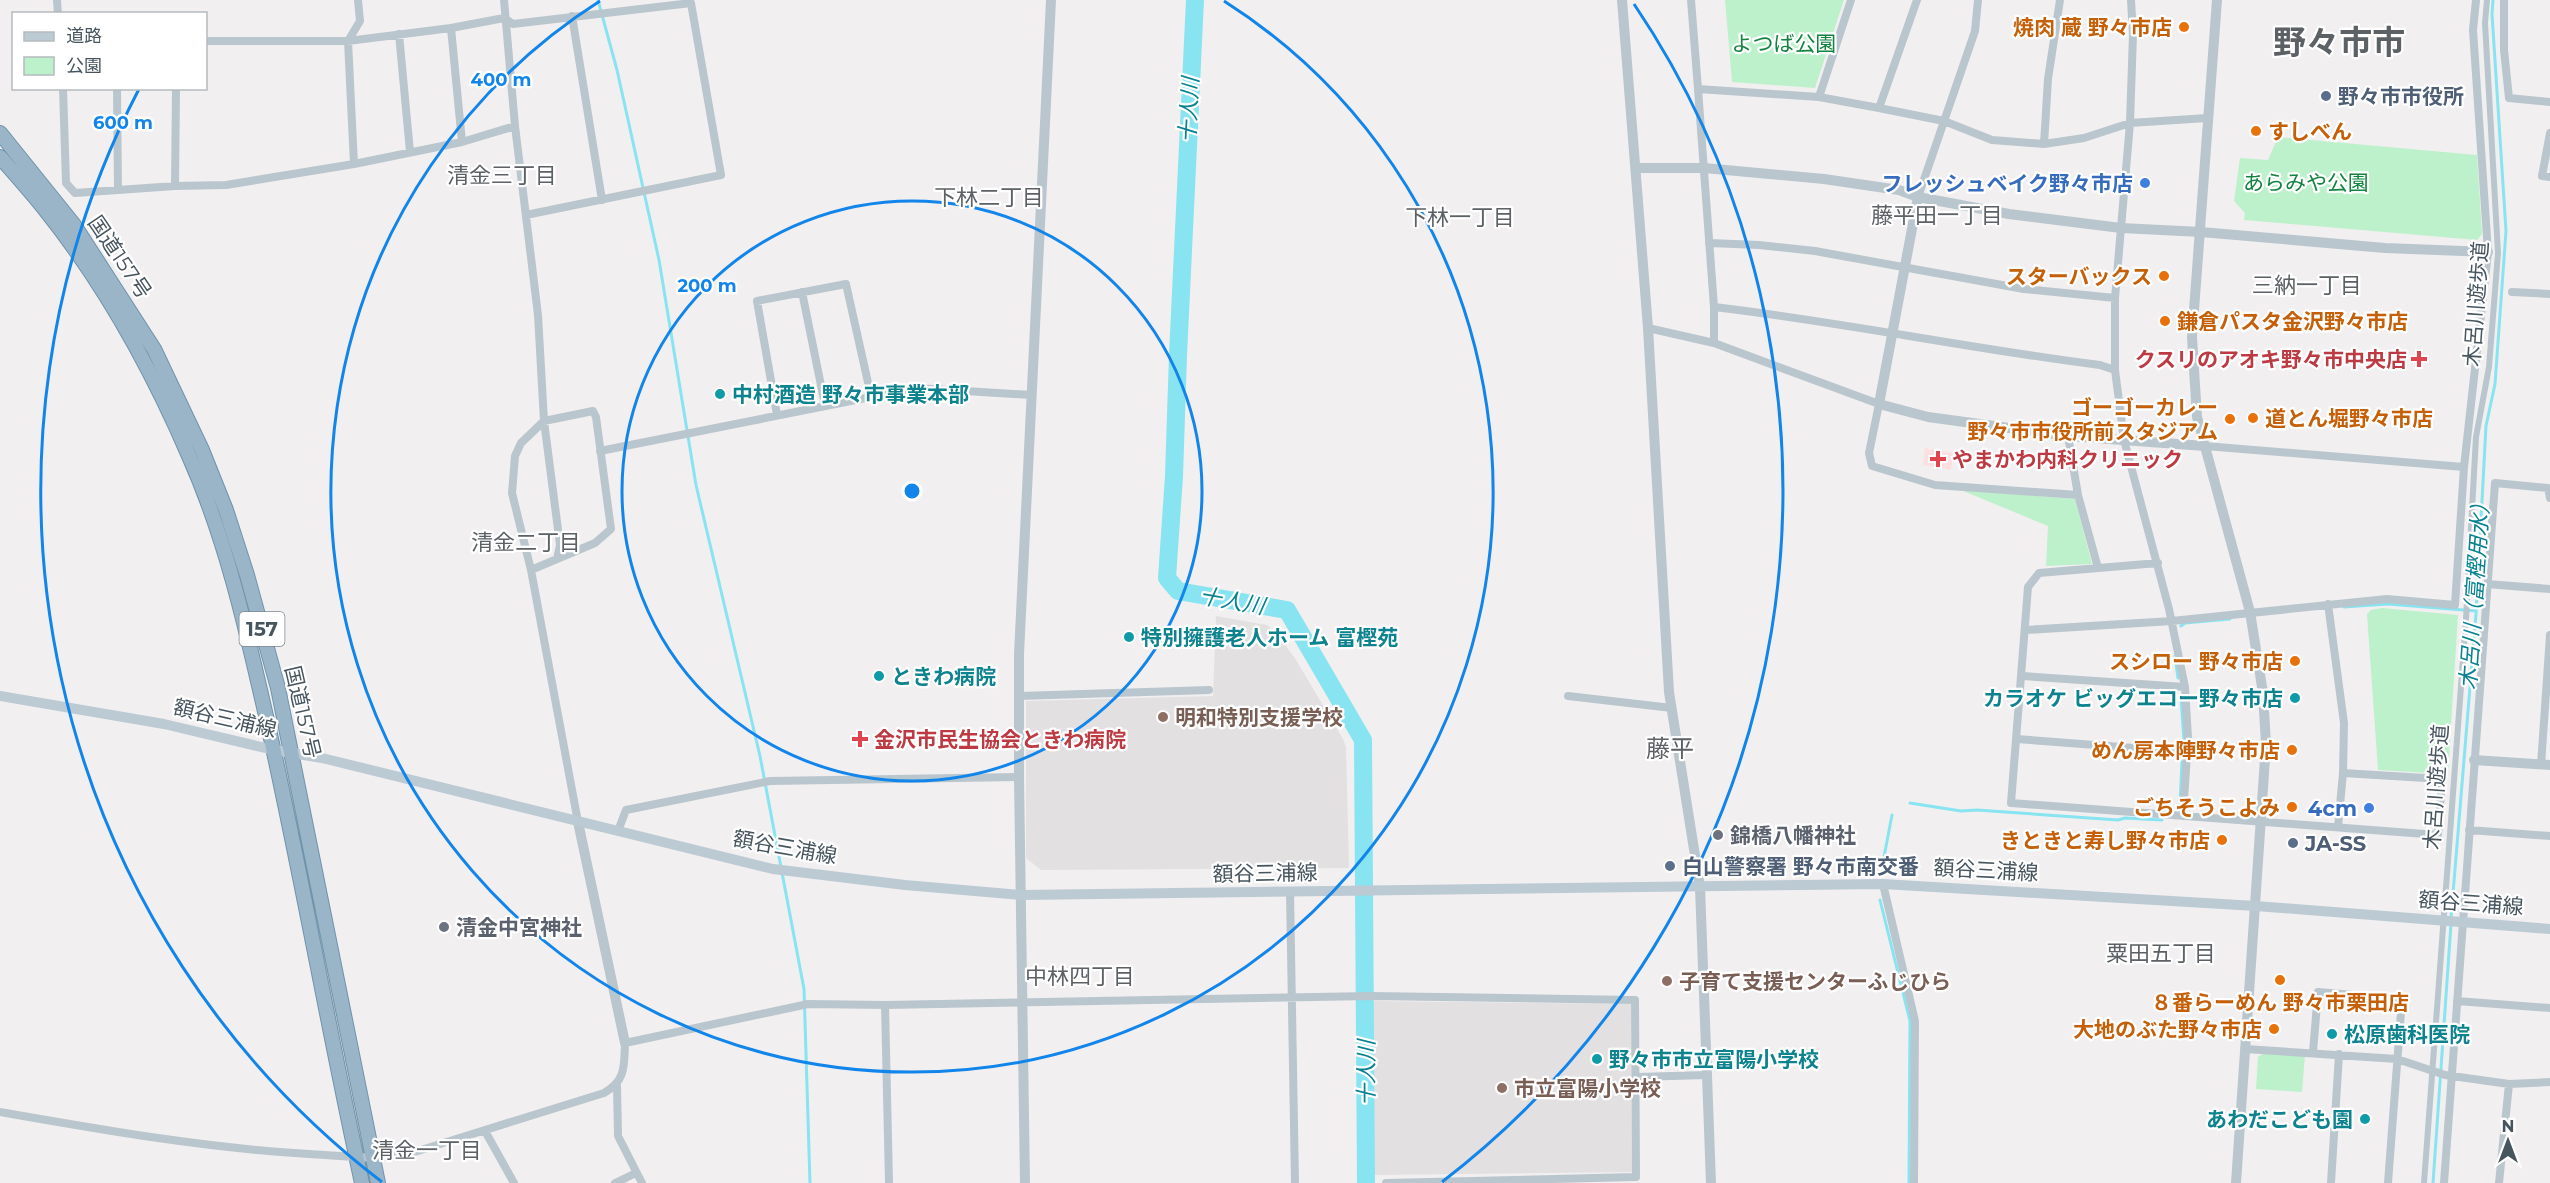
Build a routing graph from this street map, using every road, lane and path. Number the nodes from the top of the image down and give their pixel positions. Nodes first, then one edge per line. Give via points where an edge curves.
1 (358, 0) edge
2 (1051, 0) edge
3 (1622, 0) edge
4 (1691, 0) edge
5 (1851, 0) edge
6 (1917, 0) edge
7 (1978, 0) edge
8 (2060, 0) edge
9 (2131, 0) edge
10 (2217, 0) edge
11 (2476, 0) edge
12 (2487, 0) edge
13 (2504, 0) edge
14 (504, 4) edge
15 (572, 16) junction
16 (504, 18) junction
17 (451, 28) junction
18 (399, 34) junction
19 (207, 41) edge
20 (348, 41) junction
21 (1698, 89) junction
22 (63, 90) edge
23 (117, 90) edge
24 (176, 90) edge
25 (1819, 97) junction
26 (2550, 102) edge
27 (1879, 108) junction
28 (2206, 118) junction
29 (1944, 121) junction
30 (2130, 123) junction
31 (515, 126) junction
32 (0, 133) edge
33 (2550, 134) edge
34 (462, 142) junction
35 (2044, 144) junction
36 (410, 152) junction
37 (0, 157) edge
38 (354, 164) junction
39 (1636, 168) junction
40 (1704, 168) junction
41 (2550, 177) edge
42 (175, 186) junction
43 (118, 190) junction
44 (1918, 197) junction
45 (602, 200) junction
46 (526, 215) junction
47 (2121, 228) junction
48 (2201, 232) junction
49 (1709, 243) junction
50 (2488, 252) junction
51 (1904, 268) junction
52 (802, 292) junction
53 (2512, 292) dead end
54 (2550, 294) edge
55 (2115, 298) junction
56 (1714, 307) junction
57 (1648, 328) junction
58 (1892, 333) junction
59 (1714, 343) junction
60 (2115, 370) junction
61 (1031, 394) junction
62 (871, 396) junction
63 (1879, 404) junction
64 (825, 405) junction
65 (777, 415) junction
66 (544, 421) junction
67 (2068, 436) junction
68 (2124, 440) junction
69 (2205, 446) junction
70 (600, 451) junction
71 (2464, 466) junction
72 (2078, 495) junction
73 (2550, 498) edge
74 (557, 559) junction
75 (2158, 563) junction
76 (2098, 568) junction
77 (531, 570) junction
78 (2487, 584) junction
79 (2550, 589) edge
80 (2328, 604) junction
81 (2250, 612) junction
82 (2172, 621) junction
83 (2026, 630) junction
84 (2550, 635) edge
85 (2022, 676) junction
86 (2185, 687) junction
87 (1209, 690) dead end
88 (0, 696) edge
89 (1019, 696) junction
90 (1568, 696) dead end
91 (1672, 708) junction
92 (2017, 739) junction
93 (274, 750) junction
94 (2188, 752) junction
95 (292, 753) junction
96 (2474, 760) junction
97 (2545, 765) edge
98 (2343, 773) junction
99 (1019, 777) junction
100 (2183, 816) junction
101 (578, 822) junction
102 (2261, 822) junction
103 (2338, 827) junction
104 (2469, 830) junction
105 (618, 831) junction
106 (2550, 836) edge
107 (1883, 884) junction
108 (1700, 887) junction
109 (1290, 892) junction
110 (1021, 895) junction
111 (2256, 906) junction
112 (2453, 922) junction
113 (2550, 928) edge
114 (1291, 997) junction
115 (1022, 1001) junction
116 (2457, 1001) junction
117 (885, 1005) junction
118 (2550, 1008) edge
119 (625, 1043) junction
120 (2245, 1049) junction
121 (2313, 1052) junction
122 (2339, 1054) junction
123 (2397, 1059) junction
124 (2434, 1071) junction
125 (1707, 1075) junction
126 (2448, 1075) junction
127 (1637, 1077) junction
128 (2550, 1082) edge
129 (2509, 1084) junction
130 (617, 1086) junction
131 (0, 1112) edge
132 (485, 1131) junction
133 (356, 1156) junction
134 (373, 1159) junction
135 (636, 1173) junction
136 (1570, 1181) edge
137 (362, 1183) edge
138 (378, 1183) edge
139 (514, 1183) edge
140 (615, 1183) edge
141 (642, 1183) edge
142 (889, 1183) edge
143 (1025, 1183) edge
144 (1295, 1183) edge
145 (1386, 1183) edge
146 (1711, 1183) edge
147 (1914, 1183) edge
148 (2236, 1183) edge
149 (2331, 1183) edge
150 (2388, 1183) edge
151 (2424, 1183) edge
152 (2444, 1183) edge
153 (2499, 1183) edge

1 - 20 street via 360,21
2 - 61 street
3 - 39 street
4 - 21 street
5 - 25 street
6 - 27 street
7 - 29 street via 1975,32
8 - 35 street via 2048,79
9 - 30 street
10 - 28 street
11 - 50 street via 2473,30
12 - 112 street, 木呂川遊歩道 via 2498,253 2489,367 2476,436
13 - 26 street via 2509,98
14 - 16 street
15 - 16 street via 513,24
15 - 45 street
15 - 45 street via 691,3 721,175
16 - 17 street
16 - 31 street
17 - 18 street
17 - 34 street
18 - 20 street
18 - 36 street
19 - 20 street
20 - 38 street
21 - 25 street
21 - 40 street
22 - 43 street via 66,183 75,194
23 - 43 street
24 - 42 street
25 - 27 street
27 - 29 street
28 - 30 street
28 - 48 street
29 - 35 street via 1992,140
29 - 44 street
30 - 35 street via 2084,138
30 - 47 street
31 - 34 street
31 - 46 street
32 - 95 highway, 国道157号 / 157 via 74,225 126,302 154,349 197,440 247,575
33 - 41 street via 2542,176
34 - 36 street
36 - 38 street
37 - 93 highway, 国道157号 / 157 via 48,213 90,272 129,335 189,456 240,604
38 - 42 street via 226,185
39 - 40 street
39 - 57 street
40 - 44 street via 1824,179 1899,190
40 - 49 street
42 - 43 street
44 - 47 street via 2009,214
44 - 51 street
45 - 46 street
46 - 66 street via 538,315
47 - 48 street
47 - 55 street
48 - 50 street via 2380,248
48 - 69 street via 2192,336 2198,417
49 - 51 street via 1815,250
49 - 56 street
50 - 71 street
51 - 55 street via 2024,289
51 - 58 street
52 - 62 street via 846,284
52 - 64 street
52 - 65 street via 756,301
53 - 54 street
55 - 60 street
56 - 58 street
56 - 59 street
57 - 59 street
57 - 91 street
58 - 60 street
58 - 63 street
59 - 63 street
60 - 68 street
61 - 62 street via 916,388
61 - 89 street
62 - 64 street
63 - 67 street via 1928,417
63 - 72 street via 1869,453 1872,466 1935,485
64 - 65 street
65 - 70 street
66 - 70 street via 593,411
66 - 74 street via 560,545
66 - 77 street via 520,443 515,456 512,493
67 - 68 street
67 - 72 street
68 - 69 street
68 - 75 street
69 - 71 street
69 - 81 street
70 - 74 street via 611,529 595,543
71 - 80 street via 2455,604 2387,599
72 - 76 street
73 - 78 street via 2548,488 2495,483
74 - 77 street
75 - 76 street
75 - 82 street
76 - 83 street via 2039,573 2028,587
77 - 101 street
78 - 79 street
78 - 96 street
80 - 81 street
80 - 98 street via 2344,723
81 - 82 street
81 - 102 street via 2263,693 2266,744
82 - 83 street
82 - 86 street
83 - 85 street
84 - 97 street
85 - 86 street
85 - 92 street
86 - 94 street
87 - 89 street
88 - 93 main road, 額谷三浦線 via 164,724
89 - 99 street
90 - 91 street
91 - 108 street
92 - 94 street
92 - 100 street via 2011,802
93 - 95 main road, 額谷三浦線
93 - 133 highway, 国道157号 / 157
94 - 100 street
95 - 101 main road, 額谷三浦線
95 - 134 highway, 国道157号 / 157
96 - 97 street
96 - 104 street
98 - 103 street
98 - 103 street via 2442,779 2439,835
99 - 105 street via 770,781 627,810
99 - 110 street
100 - 102 street
101 - 105 main road, 額谷三浦線
101 - 119 street
102 - 103 street
102 - 111 street
104 - 106 street
104 - 112 street
105 - 110 main road, 額谷三浦線 via 791,872
107 - 108 main road, 額谷三浦線
107 - 111 main road, 額谷三浦線
107 - 147 street via 1916,1021
108 - 109 main road, 額谷三浦線
108 - 125 street
109 - 110 main road, 額谷三浦線
109 - 114 street
110 - 115 street
111 - 112 main road, 額谷三浦線
111 - 120 street
112 - 113 main road, 額谷三浦線
112 - 116 street
112 - 124 street, 木呂川遊歩道
114 - 115 street
114 - 127 street via 1635,1000
114 - 144 street
115 - 117 street
115 - 143 street
116 - 118 street
116 - 126 street
117 - 119 street via 808,1004
117 - 142 street
119 - 130 street via 624,1067
120 - 121 street
120 - 148 street
121 - 122 street
121 - 123 street via 2318,992 2402,999
122 - 123 street
122 - 149 street
123 - 124 street
123 - 150 street
124 - 126 street
124 - 151 street, 木呂川遊歩道
125 - 127 street
125 - 146 street
126 - 129 street
126 - 152 street
127 - 136 street via 1636,1177
128 - 129 street
129 - 153 street
130 - 132 street via 579,1103
130 - 135 street via 618,1136
131 - 133 street via 140,1137
132 - 134 street via 405,1155
132 - 139 street
133 - 134 street
133 - 137 highway, 国道157号 / 157
134 - 138 highway, 国道157号 / 157
135 - 140 street
135 - 141 street
136 - 145 street

